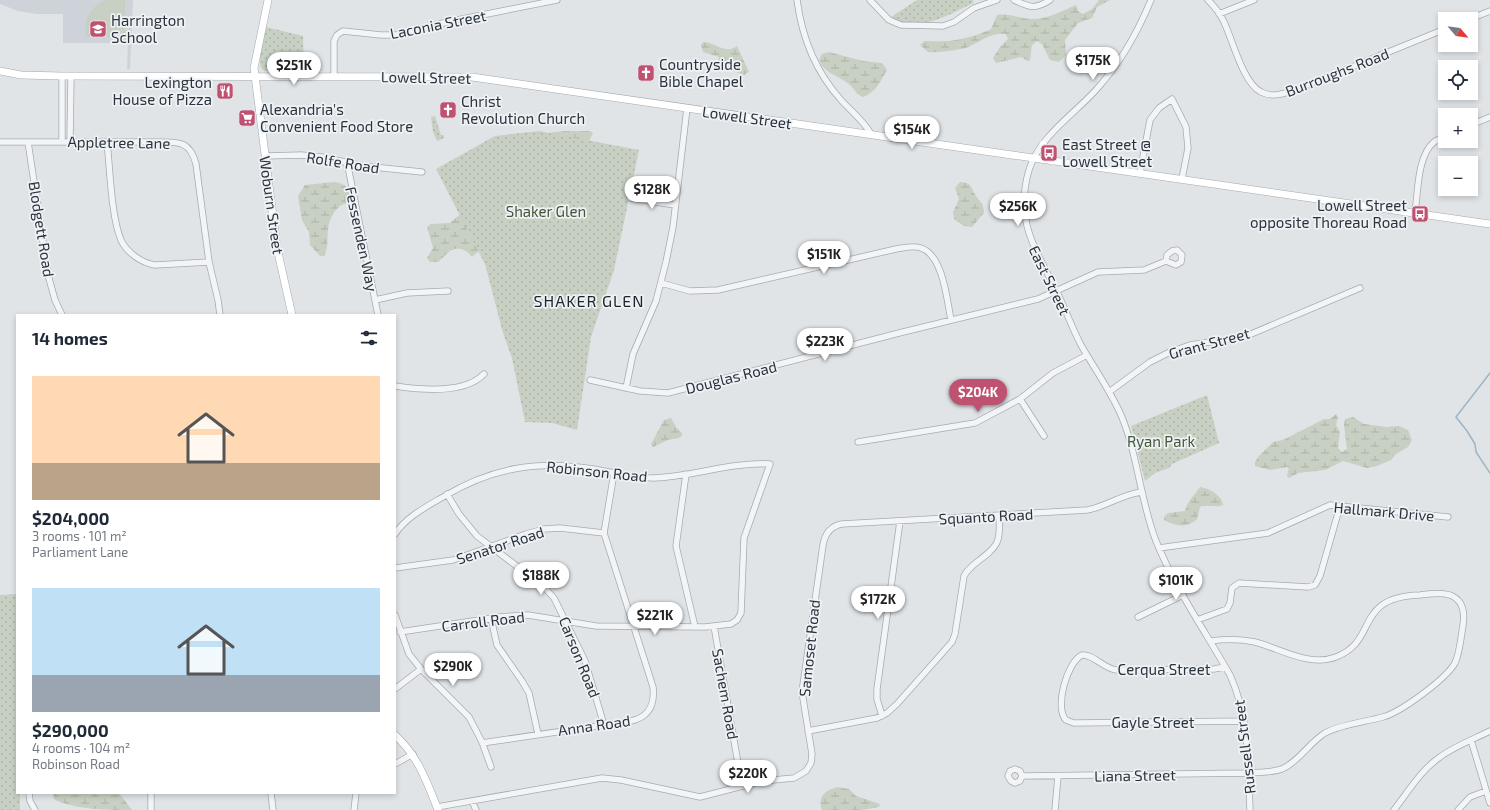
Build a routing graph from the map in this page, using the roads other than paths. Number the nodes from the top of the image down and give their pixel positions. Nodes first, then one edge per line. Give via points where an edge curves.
1 (268, 0) edge
2 (557, 0) edge
3 (797, 0) edge
4 (870, 0) edge
5 (997, 0) edge
6 (1014, 0) edge
7 (1050, 0) edge
8 (1151, 0) edge
9 (1208, 0) edge
10 (1254, 0) edge
11 (1490, 11) edge
12 (1219, 14) junction
13 (1478, 16) edge
14 (1438, 32) edge
15 (0, 71) edge
16 (62, 76) junction
17 (71, 76) junction
18 (254, 76) junction
19 (334, 76) junction
20 (687, 108) junction
21 (1490, 117) edge
22 (1478, 122) edge
23 (871, 134) junction
24 (1438, 140) edge
25 (62, 141) junction
26 (70, 141) junction
27 (0, 142) edge
28 (28, 142) junction
29 (107, 142) junction
30 (1043, 144) junction
31 (265, 156) junction
32 (1034, 158) junction
33 (1051, 161) junction
34 (347, 162) junction
35 (422, 172) dead end
36 (1140, 173) junction
37 (1182, 179) junction
38 (630, 198) dead end
39 (676, 205) junction
40 (1415, 213) junction
41 (1490, 224) edge
42 (1166, 261) dead end
43 (208, 262) junction
44 (661, 283) junction
45 (1360, 288) dead end
46 (448, 291) dead end
47 (1056, 292) junction
48 (375, 300) junction
49 (62, 314) edge
50 (221, 314) edge
51 (292, 314) edge
52 (378, 314) edge
53 (951, 320) junction
54 (1077, 337) joint
55 (1087, 355) junction
56 (484, 374) dead end
57 (590, 380) dead end
58 (396, 386) edge
59 (626, 388) junction
60 (1109, 392) junction
61 (1020, 399) junction
62 (1044, 436) dead end
63 (858, 442) dead end
64 (770, 464) joint
65 (614, 473) junction
66 (686, 474) junction
67 (1142, 492) junction
68 (448, 494) junction
69 (1340, 506) junction
70 (999, 516) junction
71 (1448, 517) dead end
72 (900, 521) junction
73 (829, 531) joint
74 (396, 533) edge
75 (604, 533) junction
76 (491, 547) junction
77 (1159, 548) junction
78 (396, 568) edge
79 (1183, 595) junction
80 (1138, 617) dead end
81 (396, 618) edge
82 (491, 618) junction
83 (1197, 620) junction
84 (567, 622) junction
85 (714, 626) junction
86 (633, 627) junction
87 (695, 627) junction
88 (400, 632) junction
89 (1210, 641) junction
90 (1225, 667) junction
91 (421, 669) junction
92 (396, 688) edge
93 (882, 716) junction
94 (1064, 718) joint
95 (1244, 722) junction
96 (604, 725) junction
97 (808, 731) junction
98 (1490, 731) edge
99 (538, 734) junction
100 (396, 736) edge
101 (1471, 740) junction
102 (482, 743) junction
103 (413, 754) junction
104 (396, 763) edge
105 (491, 767) dead end
106 (1248, 773) junction
107 (1022, 776) dead end
108 (1058, 776) junction
109 (742, 786) junction
110 (1486, 791) junction
111 (29, 794) edge
112 (151, 794) edge
113 (271, 794) edge
114 (356, 794) edge
115 (472, 801) junction
116 (1490, 803) edge
117 (437, 808) edge
118 (34, 810) edge
119 (151, 810) edge
120 (273, 810) edge
121 (354, 810) edge
122 (476, 810) edge
123 (1055, 810) edge
124 (1250, 810) edge
125 (1394, 810) edge
126 (1458, 810) edge

1 - 18 main road, Woburn Street via 255,59
2 - 19 street, Laconia Street via 397,34 343,31 337,34 334,40
3 - 23 street via 807,46 814,62 834,91 867,126
4 - 5 street via 889,20 901,25 943,26 954,22 974,8
6 - 7 street via 1030,7
8 - 30 street, East Street via 1136,35 1112,71 1095,92
9 - 12 street, Burroughs Road
10 - 12 street
11 - 13 street
12 - 14 street, Burroughs Road via 1251,83 1261,92 1273,95 1300,88
15 - 16 main road, Lowell Street via 21,75
16 - 17 main road, Lowell Street
16 - 25 street
17 - 18 main road, Lowell Street
17 - 26 street
18 - 19 main road, Lowell Street
18 - 31 main road, Woburn Street
19 - 20 main road, Lowell Street via 472,77
20 - 23 main road, Lowell Street
20 - 39 street
21 - 22 street
23 - 32 main road, Lowell Street
24 - 40 street via 1426,151 1422,161
25 - 26 street, Appletree Lane
25 - 28 street, Appletree Lane
26 - 29 street, Appletree Lane
27 - 28 street, Appletree Lane
28 - 49 street, Blodgett Road via 48,275
29 - 43 street via 118,228 126,247 148,264
29 - 43 street, Appletree Lane via 173,142 187,146 196,164
30 - 32 street, East Street
30 - 33 main road
31 - 34 street, Rolfe Road via 301,155
31 - 51 main road, Woburn Street via 277,248
32 - 33 main road, Lowell Street
32 - 47 street, East Street via 1025,188 1024,211 1031,242
33 - 36 main road, Lowell Street
34 - 35 street, Rolfe Road
34 - 48 street, Fessenden Way
36 - 37 main road, Lowell Street
36 - 37 street via 1150,120 1159,108 1172,99 1186,127 1188,148
37 - 40 main road, Lowell Street
38 - 39 street
39 - 44 street
40 - 41 main road, Lowell Street
42 - 47 street, Douglas Road via 1144,270 1098,272
43 - 50 street, Appletree Lane
44 - 53 street via 690,291 718,290 896,249 919,247 935,258
44 - 59 street via 633,354
45 - 60 street, Grant Street via 1244,337 1190,345 1170,352 1150,362
46 - 48 street via 407,293
47 - 53 street, Douglas Road via 1038,299
47 - 54 street, East Street
48 - 52 street, Fessenden Way
53 - 59 street, Douglas Road via 668,393
54 - 55 street, Russell Street
55 - 60 street, Russell Street
55 - 61 street via 1053,373
56 - 58 street via 459,388
57 - 59 street, Douglas Road
60 - 67 street, Russell Street via 1124,424
61 - 62 street
61 - 63 street via 970,425
64 - 66 street, Robinson Road via 746,464
64 - 85 street, Carroll Road via 744,538 740,615 731,624
65 - 66 street, Robinson Road via 646,478
65 - 68 street, Robinson Road via 566,465 533,465 493,474
65 - 75 street, Anna Road
66 - 87 street via 676,546
67 - 70 street, Squanto Road via 1087,510
67 - 77 street, Russell Street
68 - 74 street, Robinson Road via 408,520
68 - 76 street, Carson Road via 468,526
69 - 71 street, Hallmark Drive
69 - 77 street, Hallmark Drive via 1322,507 1266,534
69 - 83 street via 1320,576 1315,585 1308,587 1239,583 1232,588 1227,609
70 - 72 street, Squanto Road
70 - 93 street via 1000,536 997,545 964,576 952,642 898,704
72 - 73 street, Squanto Road via 842,524 834,526
72 - 93 street via 877,689
73 - 97 street, Samoset Road via 823,545 802,689
75 - 76 street, Senator Road via 549,528
75 - 86 street, Anna Road
76 - 78 street, Senator Road via 449,561
76 - 84 street, Carson Road via 550,592
77 - 79 street, Russell Street
79 - 80 street
79 - 83 street, Russell Street
81 - 88 street
82 - 84 street, Carroll Road via 535,615
82 - 88 street, Carroll Road
82 - 99 street via 497,645 529,693
83 - 89 street, Russell Street
84 - 86 street, Carroll Road
84 - 96 street, Carson Road via 585,661
85 - 87 street, Carroll Road
85 - 109 street, Sachem Road
86 - 87 street, Carroll Road
86 - 96 street, Anna Road via 653,687 652,705 647,714 640,719
88 - 91 street via 409,654
89 - 90 street, Russell Street
89 - 106 street, Liana Street via 1250,641 1307,659 1323,660 1351,649 1375,610 1393,598 1448,594 1458,600 1464,610 1459,648 1453,666 1402,709 1326,733 1284,768
90 - 94 street, Cerqua Street via 1116,670 1104,667 1087,655 1082,655 1073,664 1064,689 1061,707
90 - 95 street, Russell Street via 1237,692
91 - 92 street
91 - 102 street via 466,713
93 - 97 street
94 - 95 street, Gayle Street via 1074,723
95 - 106 street, Russell Street
96 - 99 street, Anna Road
97 - 109 street, Samoset Road via 812,758 809,768 802,775
98 - 101 street
99 - 102 street, Anna Road
100 - 103 main road
101 - 110 street
101 - 125 street via 1431,764
102 - 105 street
103 - 104 street
103 - 117 main road via 426,777
106 - 108 street, Liana Street
106 - 124 street, Russell Street
107 - 108 street, Liana Street
108 - 123 street
109 - 115 street, Samoset Road via 697,797 602,778
110 - 116 street
110 - 126 street via 1470,797
111 - 118 street
112 - 119 street
113 - 120 street
114 - 121 street
115 - 117 street, Samoset Road
115 - 122 street

